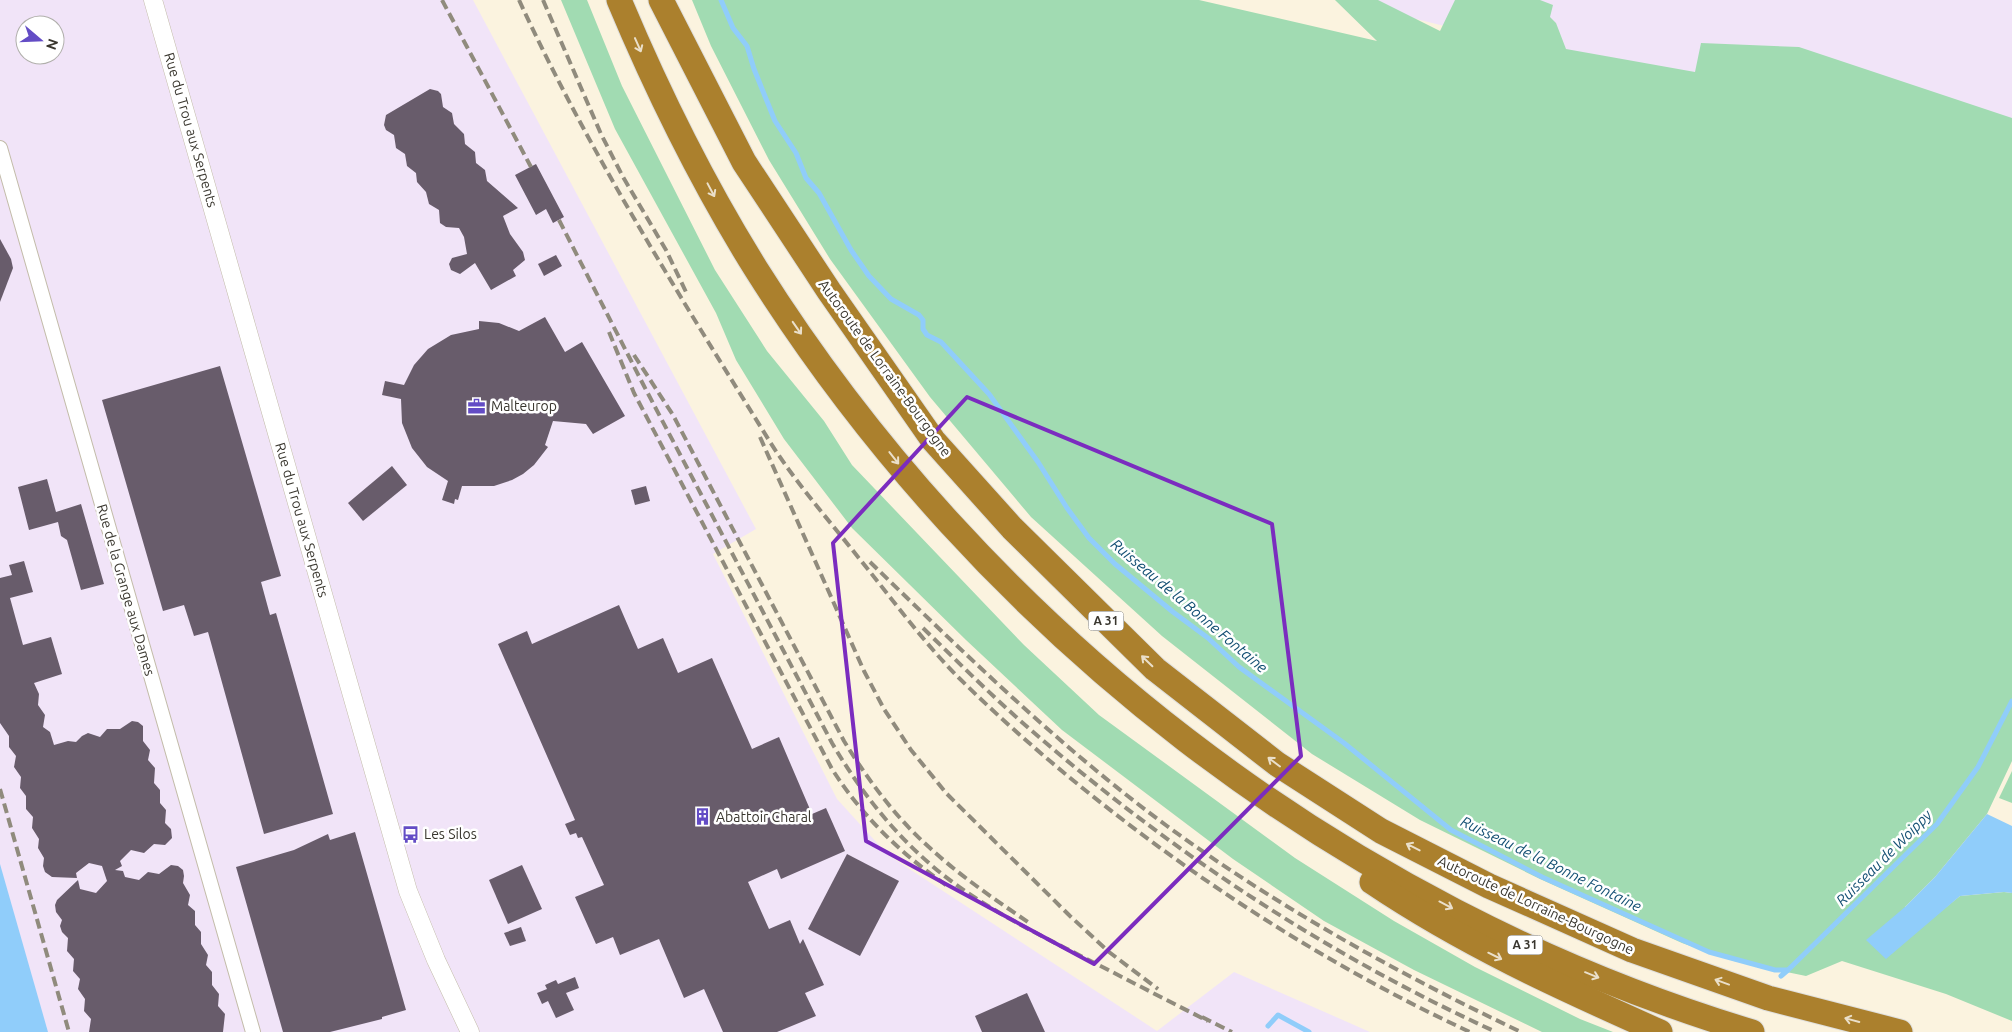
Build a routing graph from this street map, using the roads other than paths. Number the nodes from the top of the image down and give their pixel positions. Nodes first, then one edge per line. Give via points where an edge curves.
1 (153, 0) edge
2 (619, 0) edge
3 (662, 0) edge
4 (0, 148) edge
5 (1312, 829) junction
6 (254, 1032) edge
7 (470, 1032) edge
8 (1660, 1032) edge
9 (1752, 1032) edge
10 (1900, 1032) edge

1 - 7 street, Rue du Trou aux Serpents via 408,891
2 -> 5 highway, A 31 via 670,114 756,269 843,394 900,466 960,535 1064,639 1204,754
10 -> 3 highway, Autoroute de Lorraine-Bourgogne / A 31 via 1750,992 1632,950 1489,886 1381,831 1277,764 1155,668 1012,528 933,440 828,291 744,162
4 - 6 street, Rue de la Grange aux Dames
5 -> 8 highway via 1349,866 1411,908 1487,952
5 -> 9 highway, A 31 via 1415,889 1567,964 1629,990

